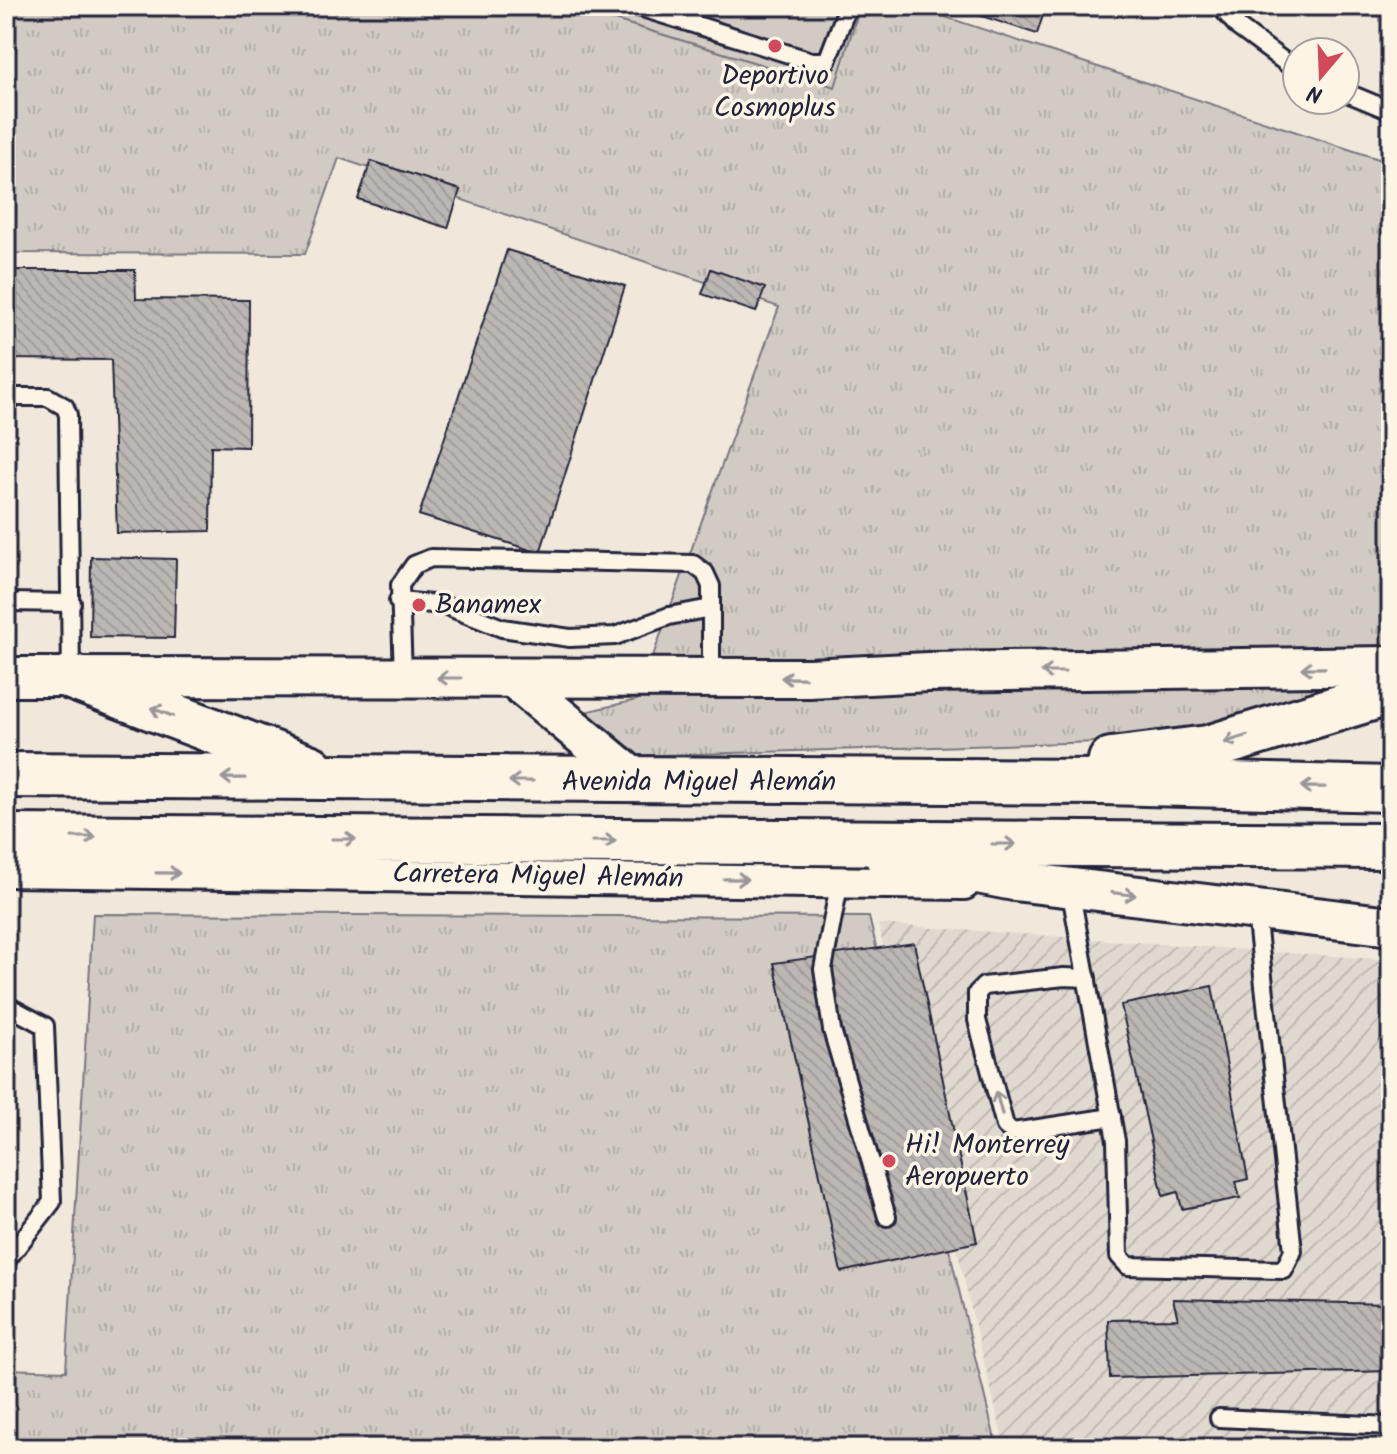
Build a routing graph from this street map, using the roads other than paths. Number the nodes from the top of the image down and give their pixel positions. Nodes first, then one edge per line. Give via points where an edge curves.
1 (636, 6) edge
2 (848, 6) edge
3 (1220, 6) edge
4 (1281, 59) edge
5 (1361, 99) edge
6 (1391, 111) edge
7 (6, 397) edge
8 (398, 601) junction
9 (6, 602) edge
10 (72, 603) junction
11 (711, 608) junction
12 (1391, 666) edge
13 (6, 677) edge
14 (71, 677) junction
15 (711, 677) junction
16 (404, 678) junction
17 (513, 678) junction
18 (1391, 692) edge
19 (6, 775) edge
20 (340, 779) junction
21 (638, 782) junction
22 (771, 782) junction
23 (1391, 789) edge
24 (6, 837) edge
25 (798, 843) junction
26 (1391, 846) edge
27 (6, 871) edge
28 (840, 880) junction
29 (1070, 888) junction
30 (1256, 912) junction
31 (1391, 926) edge
32 (1087, 978) junction
33 (6, 1005) edge
34 (1112, 1117) junction
35 (887, 1217) dead end
36 (6, 1261) edge
37 (1219, 1418) dead end
38 (1391, 1426) edge

1 - 2 lane via 811,61 827,61
3 - 4 lane via 1239,28
5 - 6 lane
7 - 10 lane via 48,397 58,400 68,415
8 - 11 lane via 444,605 502,628 570,638 615,636 669,616
8 - 11 lane via 405,573 431,558 693,564 711,586
8 - 16 lane
9 - 10 lane
10 - 14 lane
11 - 15 lane
12 -> 15 street
13 - 14 street
14 - 16 street
20 -> 14 highway
15 - 17 street
17 -> 16 street
17 - 21 street
18 -> 22 highway via 1208,748 1097,762
20 -> 19 highway, Avenida Miguel Alemán
21 -> 20 highway, Avenida Miguel Alemán
21 - 22 highway, Avenida Miguel Alemán
23 -> 22 highway, Avenida Miguel Alemán
24 -> 25 highway
25 -> 26 highway
25 - 29 street
27 -> 28 street, Carretera Miguel Alemán
28 - 29 street, Carretera Miguel Alemán
28 - 35 lane via 823,969 832,1030
29 -> 30 street
29 - 32 lane
30 - 31 street
30 - 34 lane via 1293,1251 1284,1270 1128,1266 1119,1256
32 - 34 lane
34 -> 32 lane via 1013,1132 1005,1126 977,1020 977,993 984,986
33 - 36 lane via 45,1026 52,1202
37 - 38 lane

